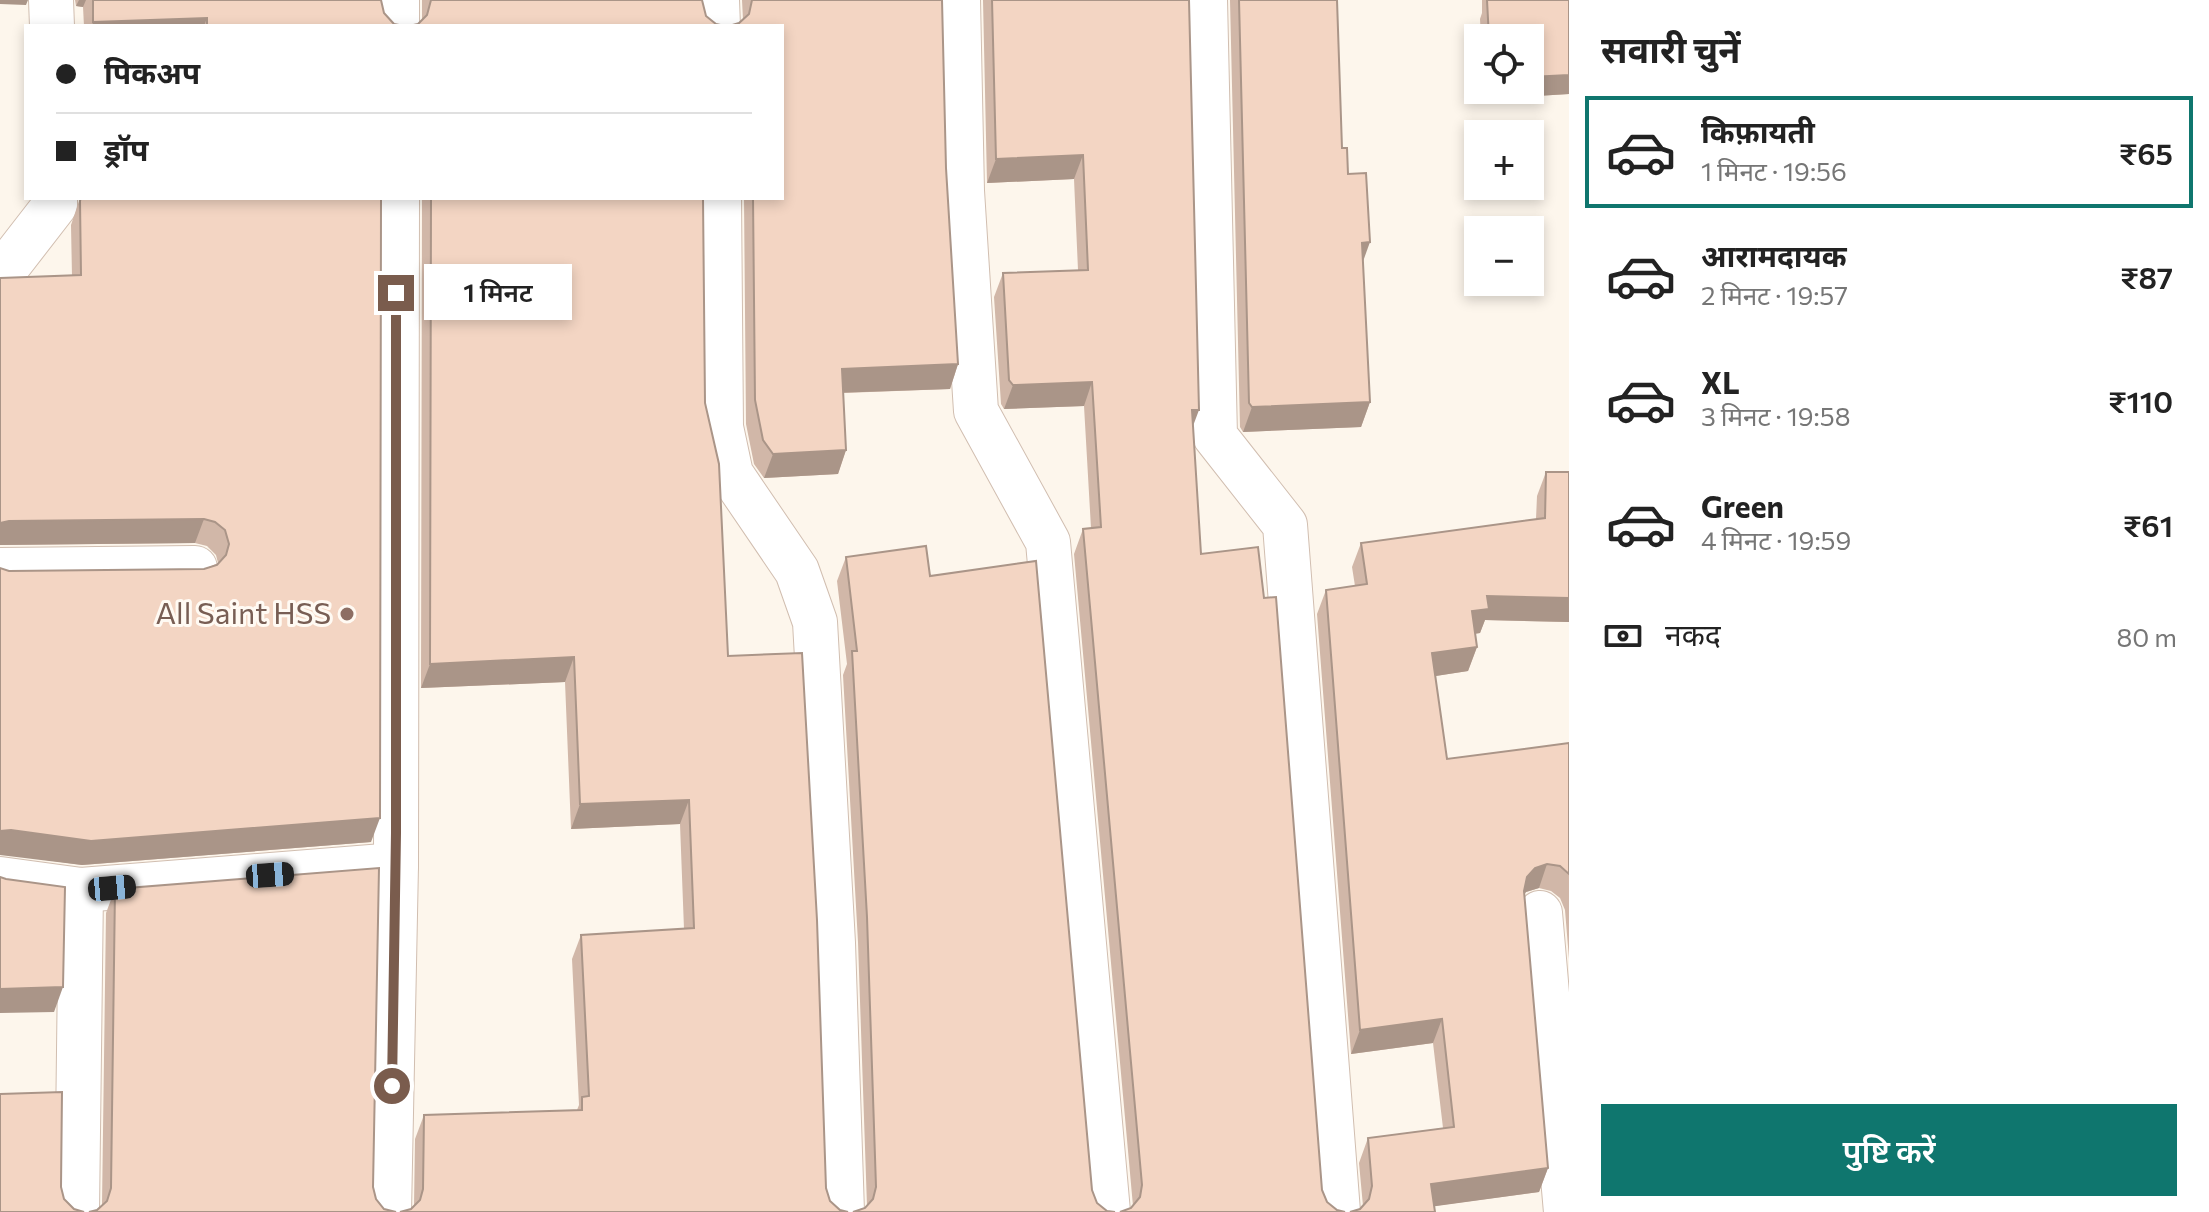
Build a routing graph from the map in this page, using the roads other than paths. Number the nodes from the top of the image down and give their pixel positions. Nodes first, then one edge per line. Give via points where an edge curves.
1 (51, 0) edge
2 (397, 0) edge
3 (717, 0) edge
4 (958, 0) edge
5 (1205, 0) edge
6 (52, 24) edge
7 (397, 24) edge
8 (718, 24) edge
9 (55, 200) edge
10 (397, 200) edge
11 (719, 200) edge
12 (0, 276) edge
13 (195, 568) edge
14 (0, 570) edge
15 (396, 865) junction
16 (0, 879) edge
17 (81, 890) junction
18 (1540, 913) dead end
19 (77, 1212) edge
20 (389, 1212) edge
21 (842, 1212) edge
22 (1108, 1212) edge
23 (1338, 1212) edge
24 (1566, 1212) edge

1 - 6 street
2 - 7 street
3 - 8 street
4 - 22 street via 962,191 976,411 1048,542
5 - 23 street via 1215,436 1285,525
9 - 12 street
10 - 15 street
11 - 21 street via 721,427 728,463 797,571 815,622
13 - 14 street
15 - 17 street
15 - 20 street
16 - 17 street
17 - 19 street
18 - 24 street

